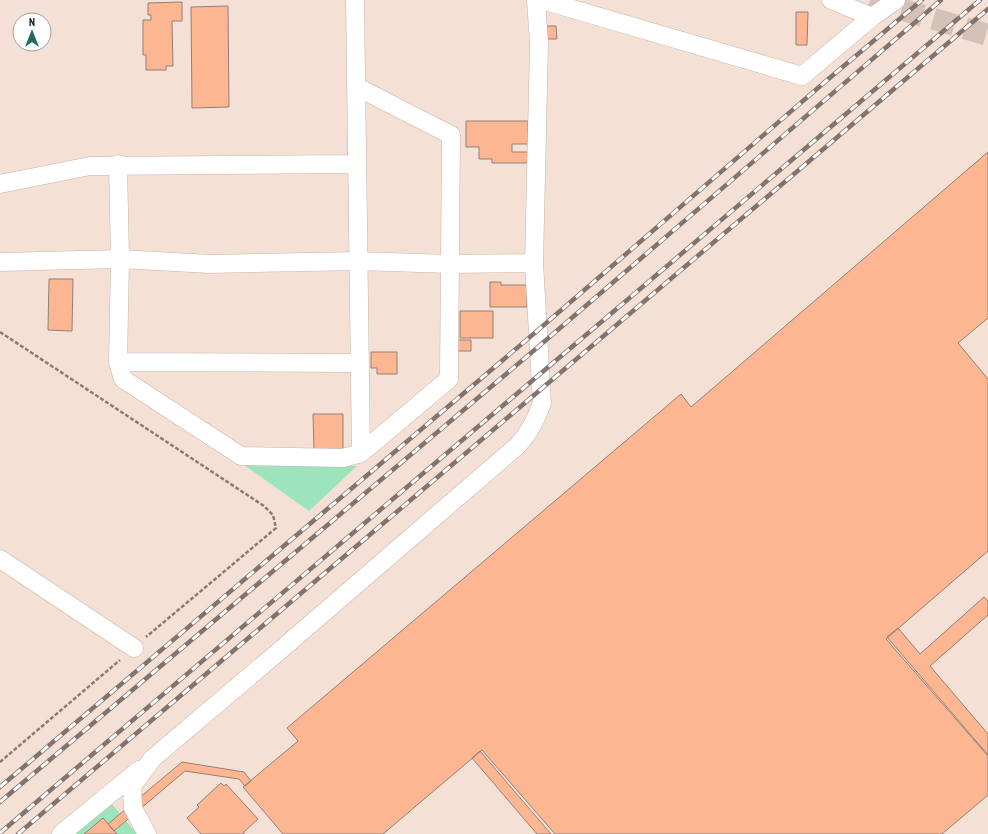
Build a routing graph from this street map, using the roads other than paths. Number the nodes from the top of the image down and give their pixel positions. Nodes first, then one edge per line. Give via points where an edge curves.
1 (355, 0) edge
2 (536, 0) edge
3 (542, 0) edge
4 (831, 0) edge
5 (896, 0) edge
6 (567, 4) edge
7 (872, 17) junction
8 (357, 87) junction
9 (118, 164) junction
10 (356, 164) junction
11 (0, 184) edge
12 (120, 259) junction
13 (359, 261) junction
14 (0, 262) edge
15 (534, 263) junction
16 (450, 264) junction
17 (118, 362) junction
18 (360, 363) junction
19 (361, 453) junction
20 (0, 559) edge
21 (134, 648) road end
22 (153, 758) junction
23 (61, 834) edge
24 (147, 834) edge

1 - 8 street
2 - 15 street via 539,43
3 - 6 street
4 - 7 street
5 - 7 street
6 - 7 street via 802,76
8 - 10 street
8 - 16 street via 451,134
9 - 10 street
9 - 11 street via 90,166
9 - 12 street
10 - 13 street
12 - 13 street via 210,264
12 - 14 street
12 - 17 street
13 - 16 street
13 - 18 street
15 - 16 street
15 - 22 street via 542,403 530,432 517,446
16 - 19 street via 449,379
17 - 18 street
17 - 19 street via 123,379 241,456 343,458
18 - 19 street
20 - 21 street
22 - 23 street
22 - 24 street via 132,786 133,808

